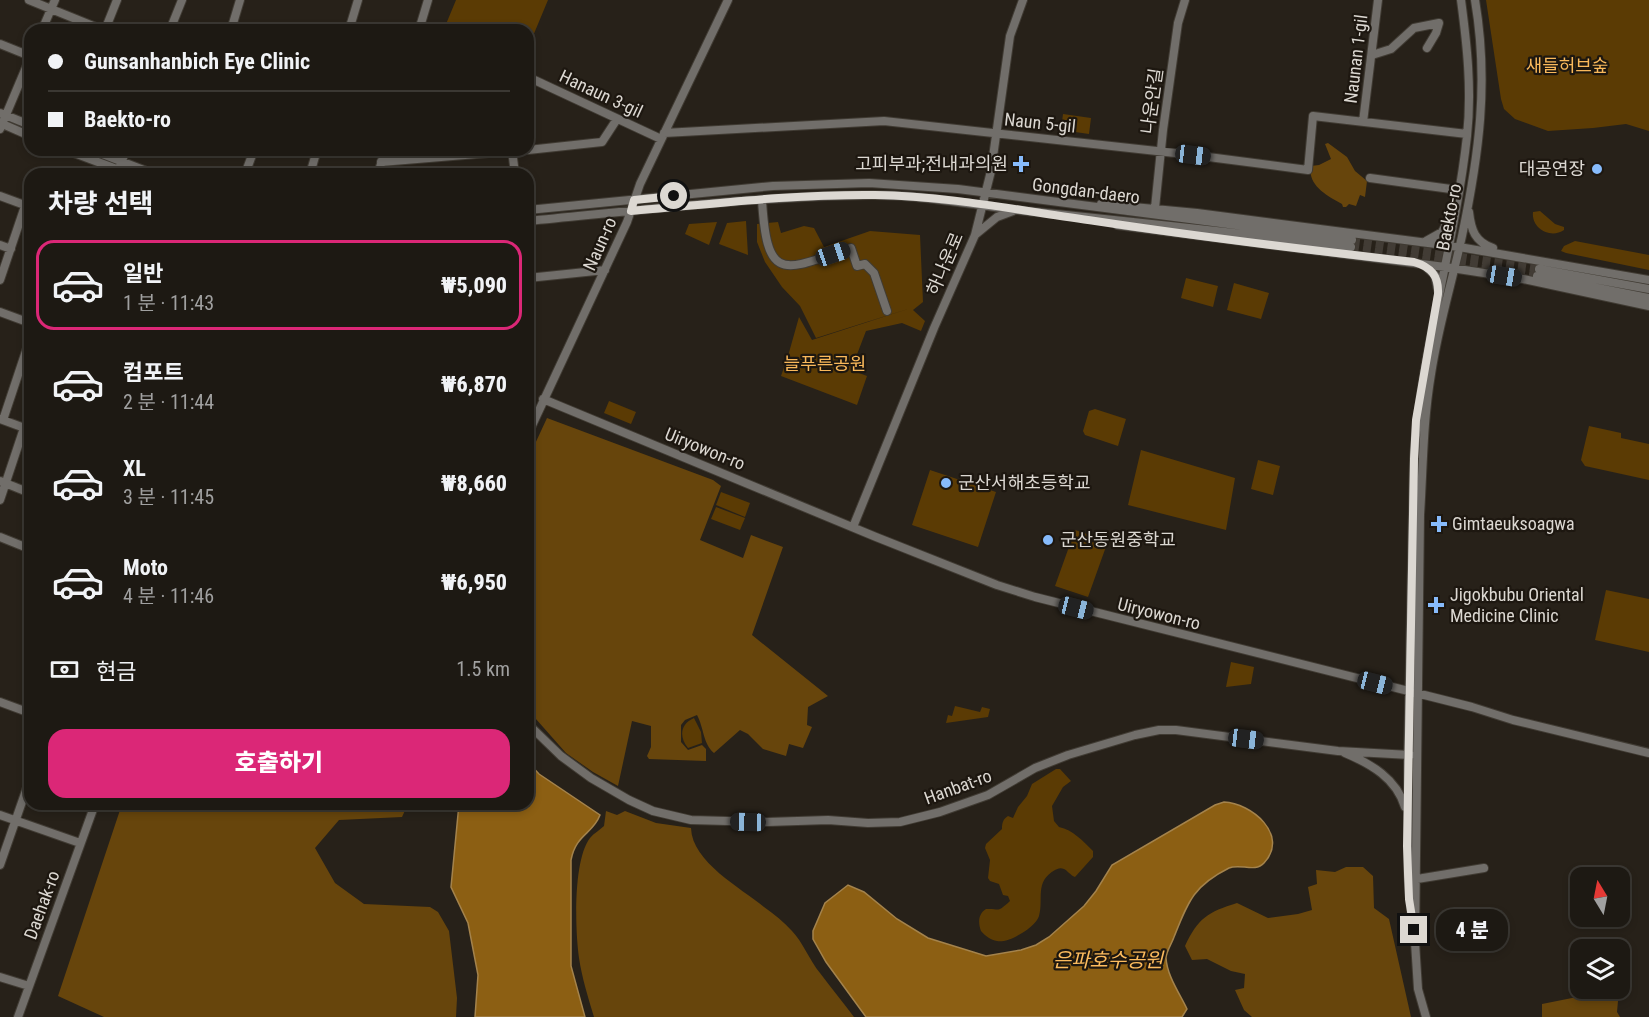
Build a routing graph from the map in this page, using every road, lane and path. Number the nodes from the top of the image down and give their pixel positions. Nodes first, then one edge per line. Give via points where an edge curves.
1 (29, 0) edge
2 (54, 0) edge
3 (117, 0) edge
4 (182, 0) edge
5 (240, 0) edge
6 (358, 0) edge
7 (428, 0) edge
8 (728, 0) edge
9 (1023, 0) edge
10 (1185, 0) edge
11 (1378, 0) edge
12 (1461, 0) edge
13 (1475, 0) edge
14 (51, 9) junction
15 (45, 24) edge
16 (89, 24) edge
17 (107, 24) edge
18 (172, 24) edge
19 (233, 24) edge
20 (351, 24) edge
21 (423, 24) edge
22 (0, 44) edge
23 (1427, 48) dead end
24 (24, 54) edge
25 (1372, 55) junction
26 (24, 70) edge
27 (534, 79) edge
28 (3, 114) edge
29 (618, 119) junction
30 (1363, 122) junction
31 (24, 123) edge
32 (1, 126) edge
33 (24, 134) edge
34 (996, 134) junction
35 (1467, 134) junction
36 (662, 136) junction
37 (534, 149) edge
38 (1161, 152) junction
39 (84, 156) edge
40 (101, 156) edge
41 (383, 156) edge
42 (452, 156) edge
43 (381, 162) junction
44 (119, 168) edge
45 (380, 168) edge
46 (1370, 178) dead end
47 (986, 193) junction
48 (1458, 193) junction
49 (0, 196) edge
50 (634, 200) junction
51 (762, 200) junction
52 (1046, 201) junction
53 (1468, 203) junction
54 (24, 205) edge
55 (982, 205) junction
56 (1155, 208) junction
57 (534, 209) edge
58 (1022, 210) junction
59 (631, 211) junction
60 (24, 216) edge
61 (534, 220) edge
62 (975, 235) junction
63 (1419, 242) junction
64 (0, 245) edge
65 (1449, 245) junction
66 (1459, 247) junction
67 (11, 249) junction
68 (1521, 256) junction
69 (1414, 262) junction
70 (1445, 267) junction
71 (1454, 268) junction
72 (605, 270) junction
73 (534, 277) edge
74 (0, 280) edge
75 (1649, 280) edge
76 (1649, 289) edge
77 (1649, 298) edge
78 (1649, 306) edge
79 (1437, 307) junction
80 (887, 311) dead end
81 (0, 312) edge
82 (24, 321) edge
83 (24, 356) edge
84 (543, 399) junction
85 (1, 419) edge
86 (534, 420) edge
87 (24, 428) edge
88 (24, 435) edge
89 (2, 482) edge
90 (24, 491) edge
91 (0, 500) edge
92 (854, 527) junction
93 (0, 537) edge
94 (24, 547) edge
95 (1410, 692) junction
96 (1419, 694) junction
97 (0, 702) edge
98 (24, 710) edge
99 (534, 730) edge
100 (1338, 751) junction
101 (1649, 753) edge
102 (1408, 755) junction
103 (1418, 755) junction
104 (24, 795) edge
105 (93, 810) edge
106 (0, 815) edge
107 (15, 820) junction
108 (1407, 820) junction
109 (80, 843) junction
110 (0, 865) edge
111 (1484, 868) dead end
112 (1412, 880) junction
113 (0, 977) edge
114 (29, 986) junction
115 (18, 1017) edge
116 (1426, 1017) edge

1 - 14 street
2 - 14 street
3 - 17 street
4 - 18 street
5 - 19 street
6 - 20 street
7 - 21 street
8 - 36 street, Naun-ro
9 - 34 street, 하나운로 via 1010,36
10 - 38 street, 나운안길 via 1178,22
11 - 25 street, Naunan 1-gil
12 - 35 street, Baekto-ro via 1469,70
13 - 53 street, Baekto-ro via 1482,105
14 - 15 street
14 - 16 street
22 - 24 street
23 - 25 street via 1439,23 1414,28 1391,49
25 - 30 street, Naunan 1-gil
26 - 28 street
27 - 29 street, Hanaun 3-gil
28 - 31 street
28 - 32 street
29 - 36 street, Hanaun 3-gil
29 - 37 street via 602,142
30 - 35 street
30 - 38 street, Naun 5-gil via 1314,116 1308,170
32 - 33 street
34 - 36 street, Naun 5-gil via 884,121
34 - 38 street, Naun 5-gil
34 - 47 street, 하나운로
35 - 48 street, Baekto-ro
36 - 50 street, Naun-ro
38 - 56 street, 나운안길
39 - 44 street
40 - 44 street
41 - 43 street
42 - 43 street
43 - 45 street
46 - 48 street
47 - 50 street, Gongdan-daero via 917,185 819,183
47 - 52 street, Gongdan-daero
47 - 55 street, 하나운로
48 - 63 street via 1442,232
48 - 65 street, Baekto-ro
49 - 54 street
50 - 57 street, Gongdan-daero
50 - 59 street, Naun-ro
51 - 55 street, Gongdan-daero via 874,195
51 - 59 street, Gongdan-daero
51 - 80 street via 766,240 773,258 785,265 798,266 851,248 857,266 865,264 874,273
52 - 56 street
52 - 58 street, Gongdan-daero via 1250,225 1352,243
53 - 66 street, Baekto-ro
53 - 68 street via 1476,239 1485,246
55 - 58 street, Gongdan-daero
55 - 62 street, 하나운로
56 - 63 street
58 - 62 street via 997,217
58 - 69 street
59 - 61 street, Gongdan-daero
59 - 72 street, Naun-ro
60 - 67 street
62 - 92 street, 하나운로
63 - 65 street
64 - 67 street
65 - 66 street
65 - 70 street, Baekto-ro
66 - 68 street
66 - 71 street, Baekto-ro
67 - 74 street
68 - 75 street
69 - 70 street
69 - 79 street via 1435,275
70 - 71 street
70 - 79 street, Baekto-ro
71 - 78 street
71 - 96 street, Baekto-ro via 1426,409 1420,516
72 - 73 street
72 - 84 street, Naun-ro
76 - 77 street via 1538,272
79 - 95 street, Baekto-ro via 1416,420
81 - 82 street
83 - 85 street
84 - 86 street, Naun-ro
84 - 92 street, Uiryowon-ro
85 - 87 street
88 - 89 street
89 - 90 street
89 - 91 street
92 - 95 street, Uiryowon-ro via 997,585 1054,603
93 - 94 street
95 - 96 street, Uiryowon-ro
95 - 102 street, Baekto-ro
96 - 101 street, Uiryowon-ro
96 - 103 street, Baekto-ro
97 - 98 street
99 - 100 street, Hanbat-ro via 561,756 609,789 653,811 691,820 900,822 988,795 1035,768 1068,755 1159,730
100 - 102 street, Hanbat-ro
100 - 108 street via 1380,771 1402,797
102 - 103 street, Hanbat-ro
102 - 108 street, Baekto-ro
103 - 112 street, Baekto-ro
104 - 107 street
105 - 109 street, Daehak-ro
106 - 107 street
107 - 109 street
107 - 110 street
108 - 112 street, Baekto-ro
109 - 114 street, Daehak-ro
111 - 112 street
112 - 116 street, Baekto-ro via 1418,989
113 - 114 street
114 - 115 street, Daehak-ro

